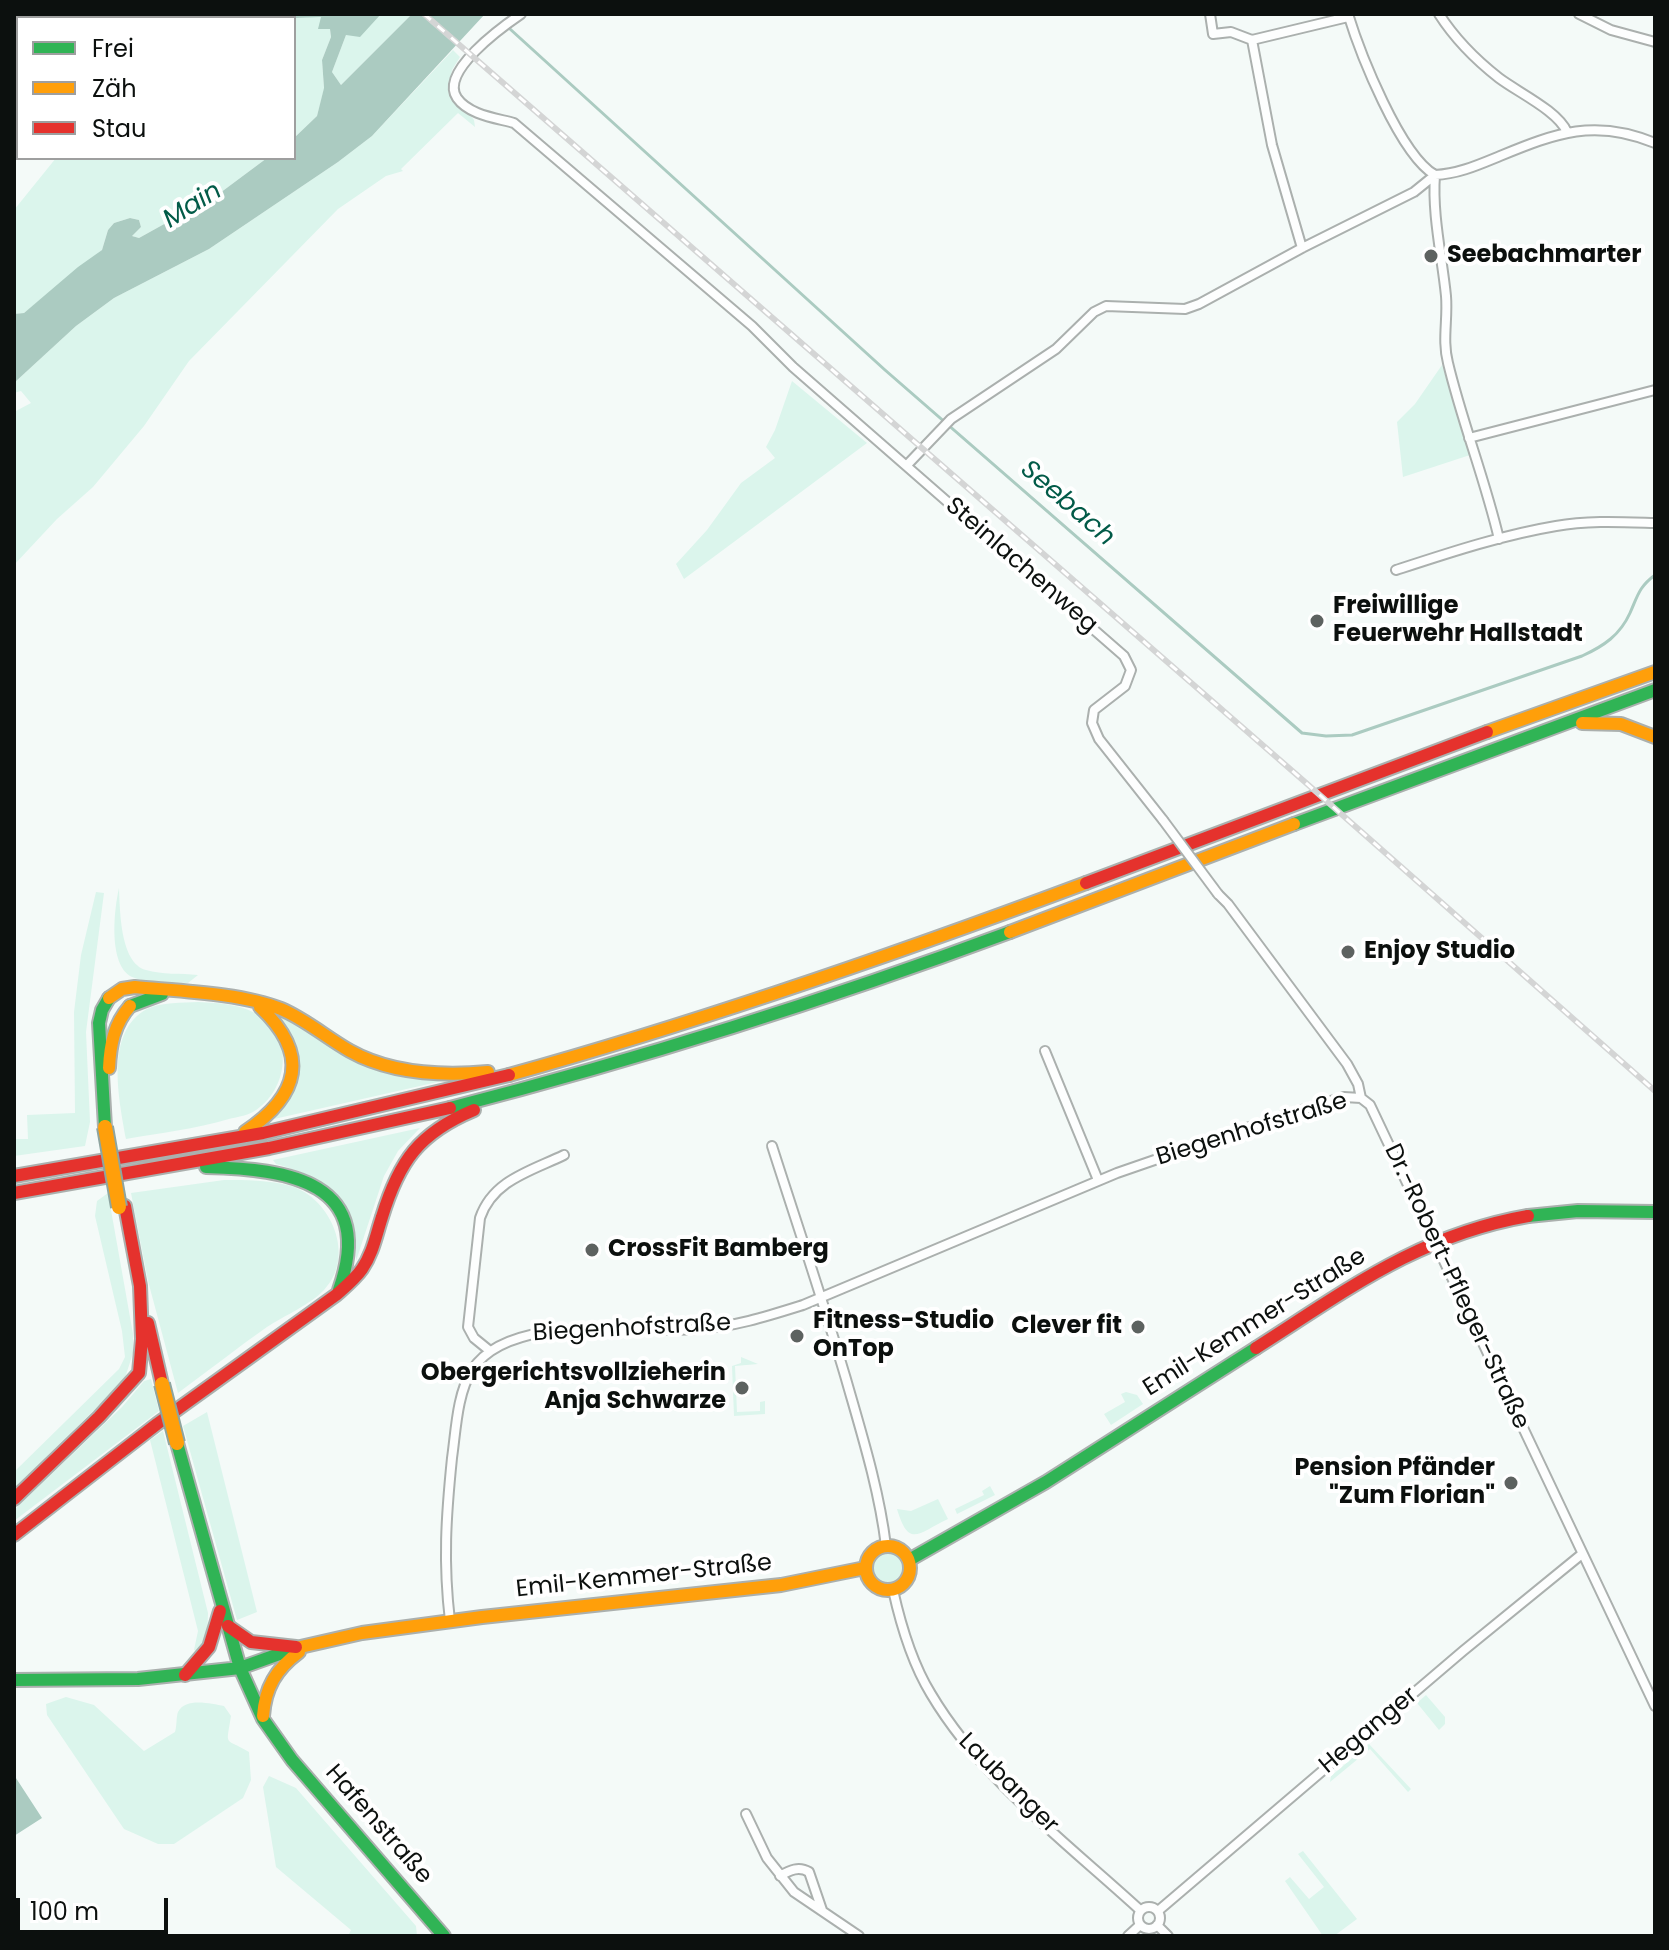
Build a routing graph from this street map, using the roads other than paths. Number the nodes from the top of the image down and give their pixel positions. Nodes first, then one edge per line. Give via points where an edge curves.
1 (521, 14) edge
2 (1210, 14) edge
3 (1439, 14) edge
4 (1579, 14) edge
5 (1348, 15) edge
6 (1252, 40) junction
7 (1655, 42) edge
8 (1567, 132) junction
9 (1655, 143) edge
10 (1435, 175) junction
11 (1302, 248) junction
12 (1655, 390) edge
13 (1469, 438) junction
14 (907, 465) junction
15 (1655, 523) edge
16 (1499, 539) junction
17 (1396, 570) dead end
18 (1131, 670) joint
19 (1655, 672) edge
20 (1655, 690) edge
21 (1560, 725) junction
22 (1655, 737) edge
23 (171, 992) junction
24 (253, 1001) junction
25 (1045, 1051) dead end
26 (526, 1070) junction
27 (535, 1085) junction
28 (1361, 1098) junction
29 (109, 1126) junction
30 (233, 1139) junction
31 (772, 1146) dead end
32 (564, 1155) dead end
33 (177, 1167) junction
34 (14, 1176) edge
35 (1098, 1180) junction
36 (14, 1193) edge
37 (1655, 1212) edge
38 (1436, 1241) junction
39 (140, 1286) junction
40 (336, 1295) junction
41 (822, 1297) junction
42 (490, 1351) junction
43 (14, 1499) edge
44 (14, 1535) edge
45 (886, 1546) junction
46 (1582, 1554) junction
47 (909, 1560) junction
48 (865, 1568) junction
49 (893, 1590) junction
50 (221, 1604) junction
51 (450, 1621) junction
52 (227, 1625) junction
53 (305, 1646) junction
54 (240, 1668) junction
55 (184, 1675) junction
56 (14, 1680) edge
57 (1655, 1706) edge
58 (263, 1719) junction
59 (746, 1814) dead end
60 (780, 1876) junction
61 (1140, 1910) junction
62 (823, 1911) junction
63 (1158, 1911) junction
64 (1140, 1925) junction
65 (1157, 1925) junction
66 (444, 1936) edge
67 (859, 1936) edge
68 (1128, 1936) edge
69 (1168, 1936) edge

1 - 14 street, Steinlachenweg via 464,64 455,77 456,97 477,112 514,123
2 - 6 street via 1213,34 1231,32
3 - 8 street via 1473,56 1555,115
4 - 7 street
5 - 6 street
5 - 10 street via 1396,126 1417,161
6 - 11 street via 1272,145
8 - 9 street via 1605,130
8 - 10 street via 1465,170
10 - 11 street via 1414,192
10 - 13 street via 1445,350
11 - 14 street via 1185,309 1106,306 1056,349 951,419
12 - 13 street
13 - 16 street
14 - 18 street, Steinlachenweg via 1117,649
15 - 16 street via 1558,525
16 - 17 street
18 - 28 street, Dr.-Robert-Pfleger-Straße, bridge via 1125,686 1094,710 1092,723 1099,739 1347,1064
19 - 26 main road via 833,975
20 - 21 main road
21 - 22 main road via 1621,724
21 - 27 main road via 1099,900 844,990
23 - 24 main road
23 - 29 main road via 146,998 122,1014 109,1053
23 - 29 main road via 122,989 102,1010
24 - 26 main road via 281,1009 354,1053 400,1069 455,1075
24 - 30 main road via 286,1034 292,1077 272,1112
25 - 35 street
26 - 30 main road
27 - 33 main road
27 - 40 main road via 461,1114 421,1139 396,1175 369,1256
28 - 35 street, Biegenhofstraße via 1344,1097 1276,1118
28 - 38 street, Dr.-Robert-Pfleger-Straße via 1370,1105
29 - 39 main road
30 - 34 main road
31 - 41 street
32 - 42 street via 498,1187 484,1207 468,1327
33 - 36 main road
33 - 40 main road via 267,1170 323,1192 348,1233 348,1263
35 - 41 street, Biegenhofstraße
37 - 38 main road, Emil-Kemmer-Straße via 1539,1214
38 - 46 street, Dr.-Robert-Pfleger-Straße
38 - 47 main road, Emil-Kemmer-Straße via 1358,1283 1054,1476
39 - 43 main road via 139,1373
39 - 50 main road, Hafenstraße, bridge
40 - 44 main road
41 - 42 street, Biegenhofstraße via 733,1324 545,1332 511,1339
41 - 45 street via 875,1477
42 - 51 street via 468,1378 455,1432 444,1550
45 - 47 main road via 900,1549
45 - 48 main road via 872,1553
46 - 57 street, Dr.-Robert-Pfleger-Straße
46 - 63 street, Heganger
47 - 49 main road via 909,1576
48 - 49 main road via 875,1587
48 - 51 main road, Emil-Kemmer-Straße via 781,1585
49 - 61 street, Laubanger via 922,1677 963,1742
50 - 52 main road, Hafenstraße
50 - 55 main road via 210,1648
51 - 53 main road, Emil-Kemmer-Straße
52 - 53 main road via 251,1642
52 - 54 main road, Hafenstraße
53 - 54 main road
53 - 58 main road via 276,1670 267,1687
54 - 55 main road
54 - 58 main road, Hafenstraße
55 - 56 main road
58 - 66 main road, Hafenstraße
59 - 60 street
60 - 62 street
60 - 62 street via 804,1868 809,1872
61 - 63 street via 1147,1906
61 - 64 street
62 - 67 street
63 - 65 street
64 - 65 street
64 - 68 street
65 - 69 street

